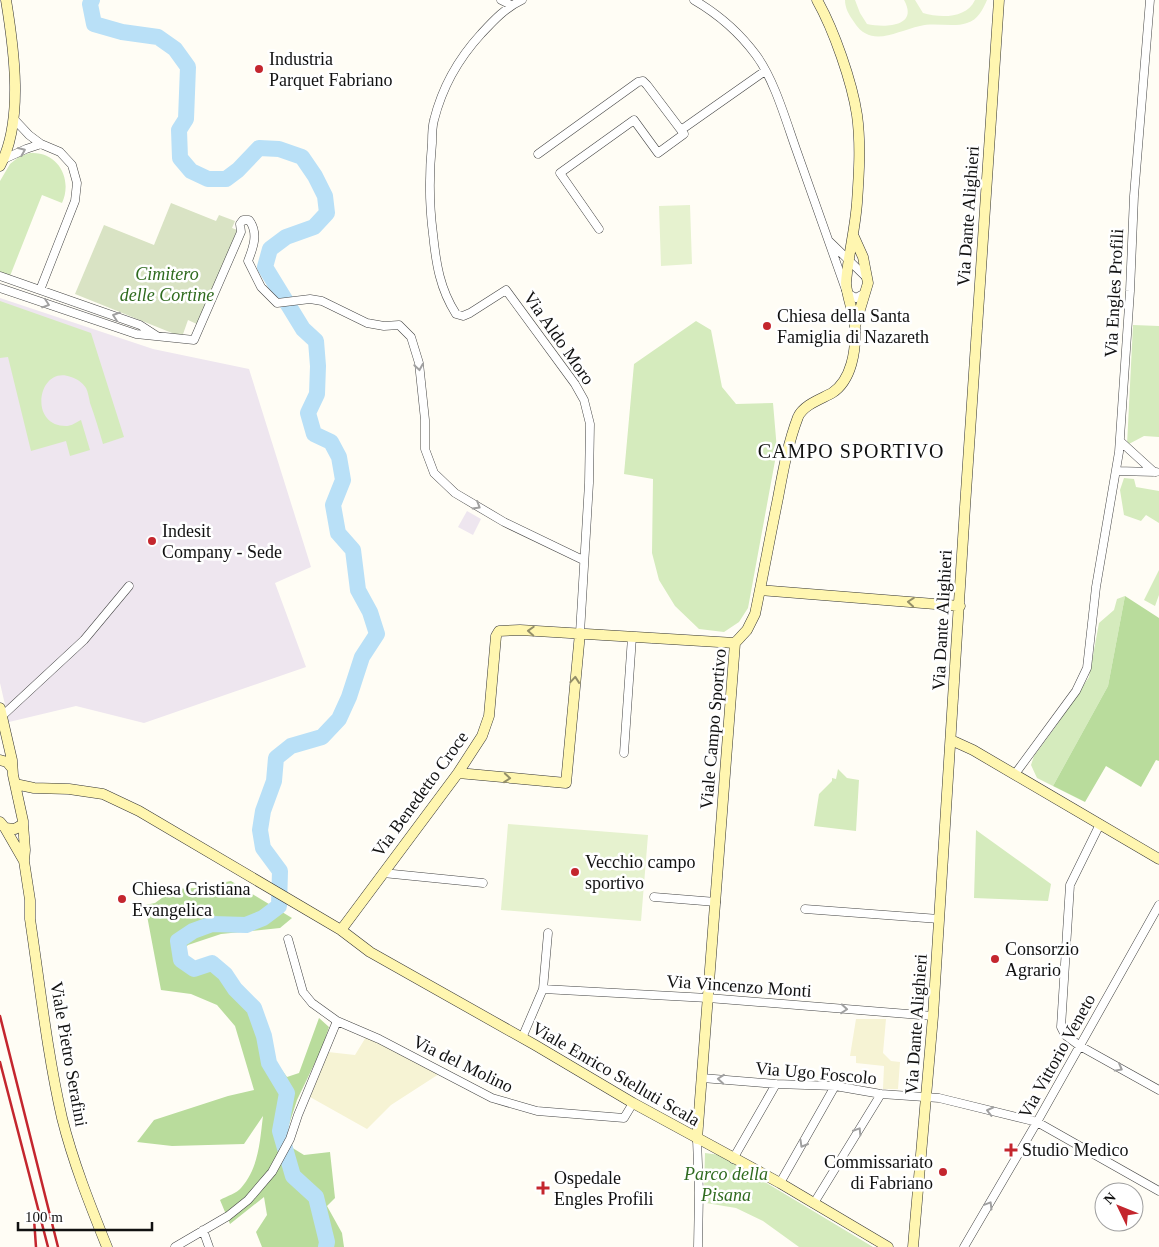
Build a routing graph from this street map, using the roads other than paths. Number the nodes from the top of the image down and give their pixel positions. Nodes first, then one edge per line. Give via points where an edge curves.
1 (6, 0) edge
2 (501, 0) edge
3 (522, 0) edge
4 (694, 0) edge
5 (817, 0) edge
6 (826, 0) edge
7 (999, 0) edge
8 (1150, 0) edge
9 (511, 5) junction
10 (826, 15) junction
11 (764, 70) junction
12 (14, 119) junction
13 (681, 130) junction
14 (41, 144) junction
15 (538, 154) dead end
16 (2, 163) edge
17 (599, 229) dead end
18 (854, 235) junction
19 (829, 241) junction
20 (849, 260) junction
21 (0, 276) edge
22 (866, 277) junction
23 (0, 288) edge
24 (40, 290) junction
25 (866, 291) junction
26 (847, 293) junction
27 (855, 326) junction
28 (159, 338) junction
29 (1120, 441) junction
30 (1116, 471) junction
31 (1157, 472) edge
32 (583, 560) junction
33 (129, 586) dead end
34 (760, 590) junction
35 (960, 606) junction
36 (580, 633) junction
37 (632, 636) junction
38 (735, 643) junction
39 (1, 716) edge
40 (951, 740) junction
41 (624, 753) dead end
42 (0, 760) edge
43 (12, 768) junction
44 (458, 773) junction
45 (1015, 774) junction
46 (15, 784) junction
47 (34, 788) junction
48 (17, 797) junction
49 (22, 824) junction
50 (1100, 824) junction
51 (3, 825) edge
52 (1159, 859) edge
53 (24, 861) junction
54 (383, 873) junction
55 (483, 883) dead end
56 (654, 898) dead end
57 (716, 902) junction
58 (1159, 905) edge
59 (805, 909) dead end
60 (939, 919) junction
61 (341, 930) junction
62 (548, 933) dead end
63 (288, 939) dead end
64 (543, 989) junction
65 (708, 998) junction
66 (933, 1016) junction
67 (337, 1020) junction
68 (522, 1038) junction
69 (1080, 1046) junction
70 (702, 1078) junction
71 (776, 1084) junction
72 (835, 1086) junction
73 (1159, 1090) edge
74 (881, 1094) junction
75 (926, 1097) junction
76 (633, 1103) junction
77 (1038, 1122) junction
78 (697, 1139) junction
79 (733, 1159) junction
80 (780, 1183) junction
81 (1159, 1190) edge
82 (814, 1202) junction
83 (203, 1230) junction
84 (912, 1246) edge
85 (107, 1247) edge
86 (175, 1247) edge
87 (209, 1247) edge
88 (698, 1247) edge
89 (888, 1247) edge
90 (964, 1247) edge

1 - 12 street via 11,35
2 - 9 street
3 - 9 street, Via Aldo Moro
4 - 11 street via 716,13 739,34
5 - 10 street, Viale Campo Sportivo
6 - 10 street, Viale Campo Sportivo
7 - 35 street, Via Dante Alighieri
8 - 29 street, Via Engles Profili via 1134,196
9 - 32 street, Via Aldo Moro via 479,36 455,68 434,121 429,186 436,262 446,299 456,314 470,313 506,290 584,400 590,424
10 - 18 street, Viale Campo Sportivo via 848,77 857,115 860,148
11 - 13 street
11 - 19 street
12 - 14 street
12 - 16 street
13 - 15 street via 643,81
13 - 17 street via 684,134 658,153 634,120 560,173
16 -> 14 street
14 - 24 street via 60,152 72,165 77,183 75,201
18 - 20 street, Viale Campo Sportivo
18 - 22 street, Viale Campo Sportivo via 863,257
19 - 20 street
19 - 26 street
20 - 22 street
20 - 26 street, Viale Campo Sportivo
21 - 24 street
22 - 25 street, Viale Campo Sportivo
23 -> 28 street via 136,334
28 -> 24 street via 140,325
25 - 26 street via 856,298
25 - 27 street, Viale Campo Sportivo
26 - 27 street, Viale Campo Sportivo
27 - 34 street, Viale Campo Sportivo via 853,359 846,378 834,392 799,414 788,450
28 -> 32 street via 194,340 241,232 240,224 249,220 255,236 248,261 261,287 277,303 310,299 322,301 367,324 399,325 412,337 419,363 425,449 434,473 455,493 504,522
29 - 30 street, Via Engles Profili
29 - 31 street
30 - 31 street
30 - 45 street, Via Engles Profili via 1096,587 1087,668 1076,691
32 - 36 street, Via Aldo Moro
33 - 39 street via 84,640
35 -> 34 street
34 - 38 street, Viale Campo Sportivo via 755,614
35 - 40 street, Via Dante Alighieri
36 - 37 street, Via Benedetto Croce
36 -> 44 street, Via Benedetto Croce via 503,630 497,633 489,716 482,736
44 -> 36 street via 566,783
37 - 38 street, Via Benedetto Croce
37 - 41 street
38 - 57 street, Viale Campo Sportivo
39 - 43 street, Viale Pietro Serafini
40 - 45 street
40 - 60 street, Via Dante Alighieri
42 - 43 street
43 - 46 street, Viale Pietro Serafini
44 - 54 street, Via Benedetto Croce
45 - 50 street
46 - 47 street
46 - 48 street, Viale Pietro Serafini
47 - 48 street
47 - 61 street, Viale Enrico Stelluti Scala via 100,793 139,812
48 - 49 street, Viale Pietro Serafini
49 - 51 street via 15,829
49 - 53 street, Viale Pietro Serafini
50 - 52 street
50 - 69 street via 1070,885 1061,1027 1065,1036
51 - 53 street
53 - 85 street, Viale Pietro Serafini via 50,1059 63,1120 81,1183
54 - 55 street
54 - 61 street, Via Benedetto Croce
56 - 57 street
57 - 65 street, Viale Campo Sportivo
58 - 69 street, Via Vittorio Veneto
59 - 60 street
60 - 66 street, Via Dante Alighieri
61 - 68 street, Viale Enrico Stelluti Scala via 370,952
62 - 64 street
63 - 67 street, Via del Molino via 302,992
64 - 65 street, Via Vincenzo Monti
64 - 68 street
65 -> 66 street, Via Vincenzo Monti
65 - 70 street, Viale Campo Sportivo
66 - 75 street, Via Dante Alighieri
67 - 76 street, Via del Molino via 492,1098 513,1105 538,1111 624,1118
67 - 83 street via 290,1139 272,1172 235,1211
68 - 76 street, Viale Enrico Stelluti Scala
69 -> 73 street
69 - 77 street, Via Vittorio Veneto
71 -> 70 street, Via Ugo Foscolo
70 - 78 street, Viale Campo Sportivo
71 - 72 street, Via Ugo Foscolo
71 - 79 street
72 - 74 street, Via Ugo Foscolo
72 -> 80 street
74 - 75 street, Via Ugo Foscolo
82 -> 74 street
77 -> 75 street, Via Ugo Foscolo
75 - 84 street, Via Dante Alighieri
76 - 78 street, Viale Enrico Stelluti Scala
77 - 81 street, Via Ugo Foscolo
90 -> 77 street, Via Vittorio Veneto
78 - 79 street, Viale Enrico Stelluti Scala
78 - 88 street
79 - 80 street, Viale Enrico Stelluti Scala
80 - 82 street, Viale Enrico Stelluti Scala
82 - 89 street, Viale Enrico Stelluti Scala
83 - 86 street
83 - 87 street

